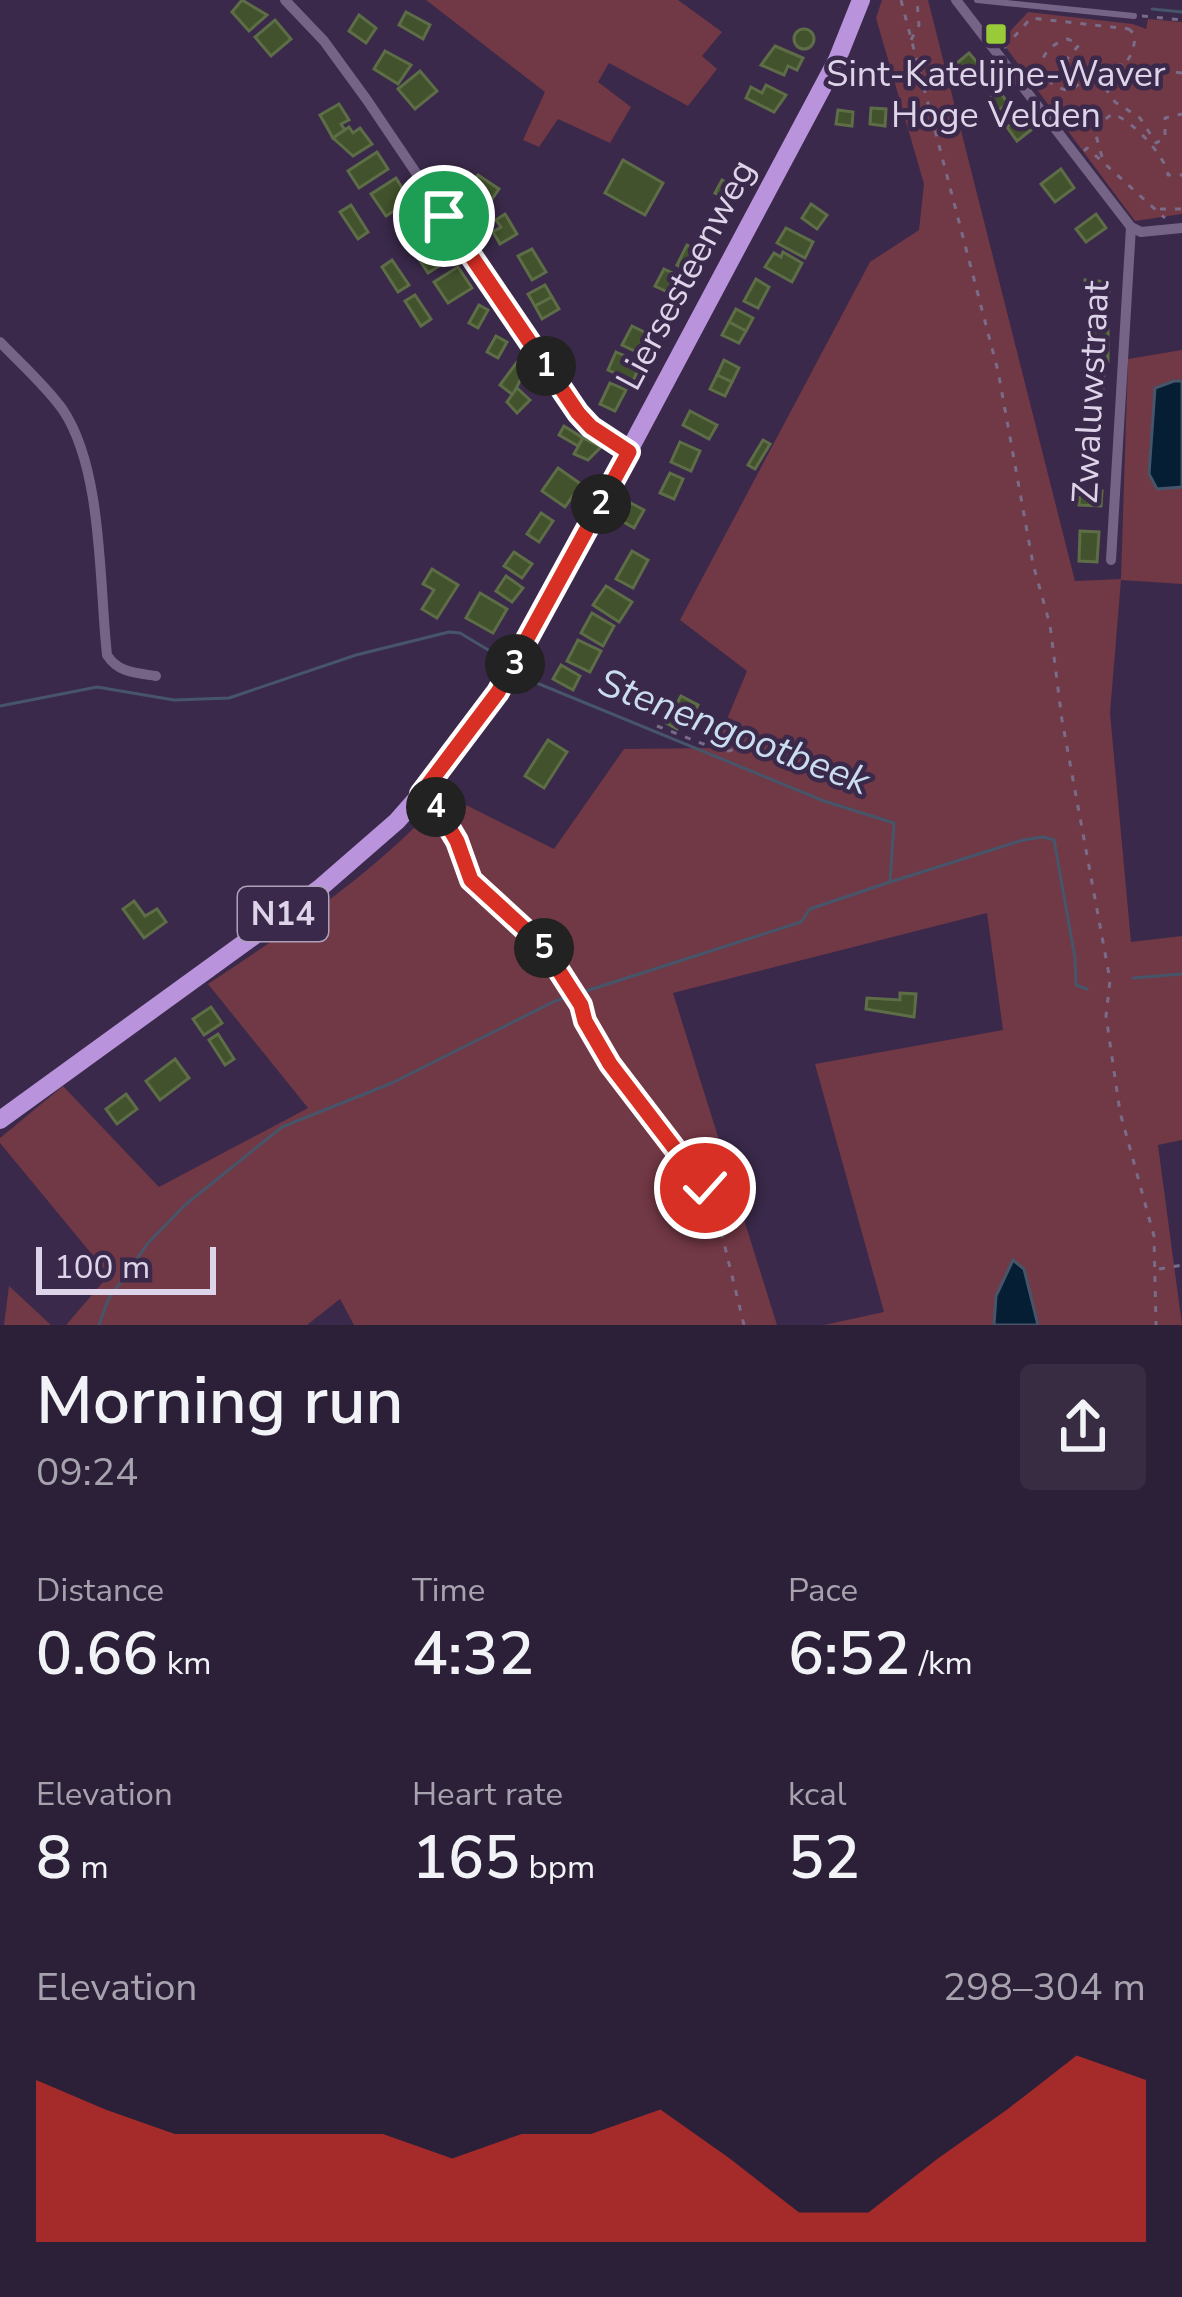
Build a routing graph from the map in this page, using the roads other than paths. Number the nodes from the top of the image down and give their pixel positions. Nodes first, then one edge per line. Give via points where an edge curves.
1 (285, 0) edge
2 (861, 0) edge
3 (956, 0) edge
4 (977, 0) edge
5 (1134, 16) road end
6 (1131, 227) junction
7 (1182, 227) edge
8 (0, 342) edge
9 (629, 452) junction
10 (1112, 560) dead end
11 (156, 676) dead end
12 (0, 1120) edge

1 - 9 street via 367,100 578,413
2 - 9 main road, Liersesteenweg / N14 via 837,60
3 - 6 street
4 - 5 lane
6 - 7 street
6 - 10 street, Zwaluwstraat
8 - 11 street via 62,409 81,447 107,655 128,672
9 - 12 main road, Liersesteenweg / N14 via 498,692 397,821 320,889

